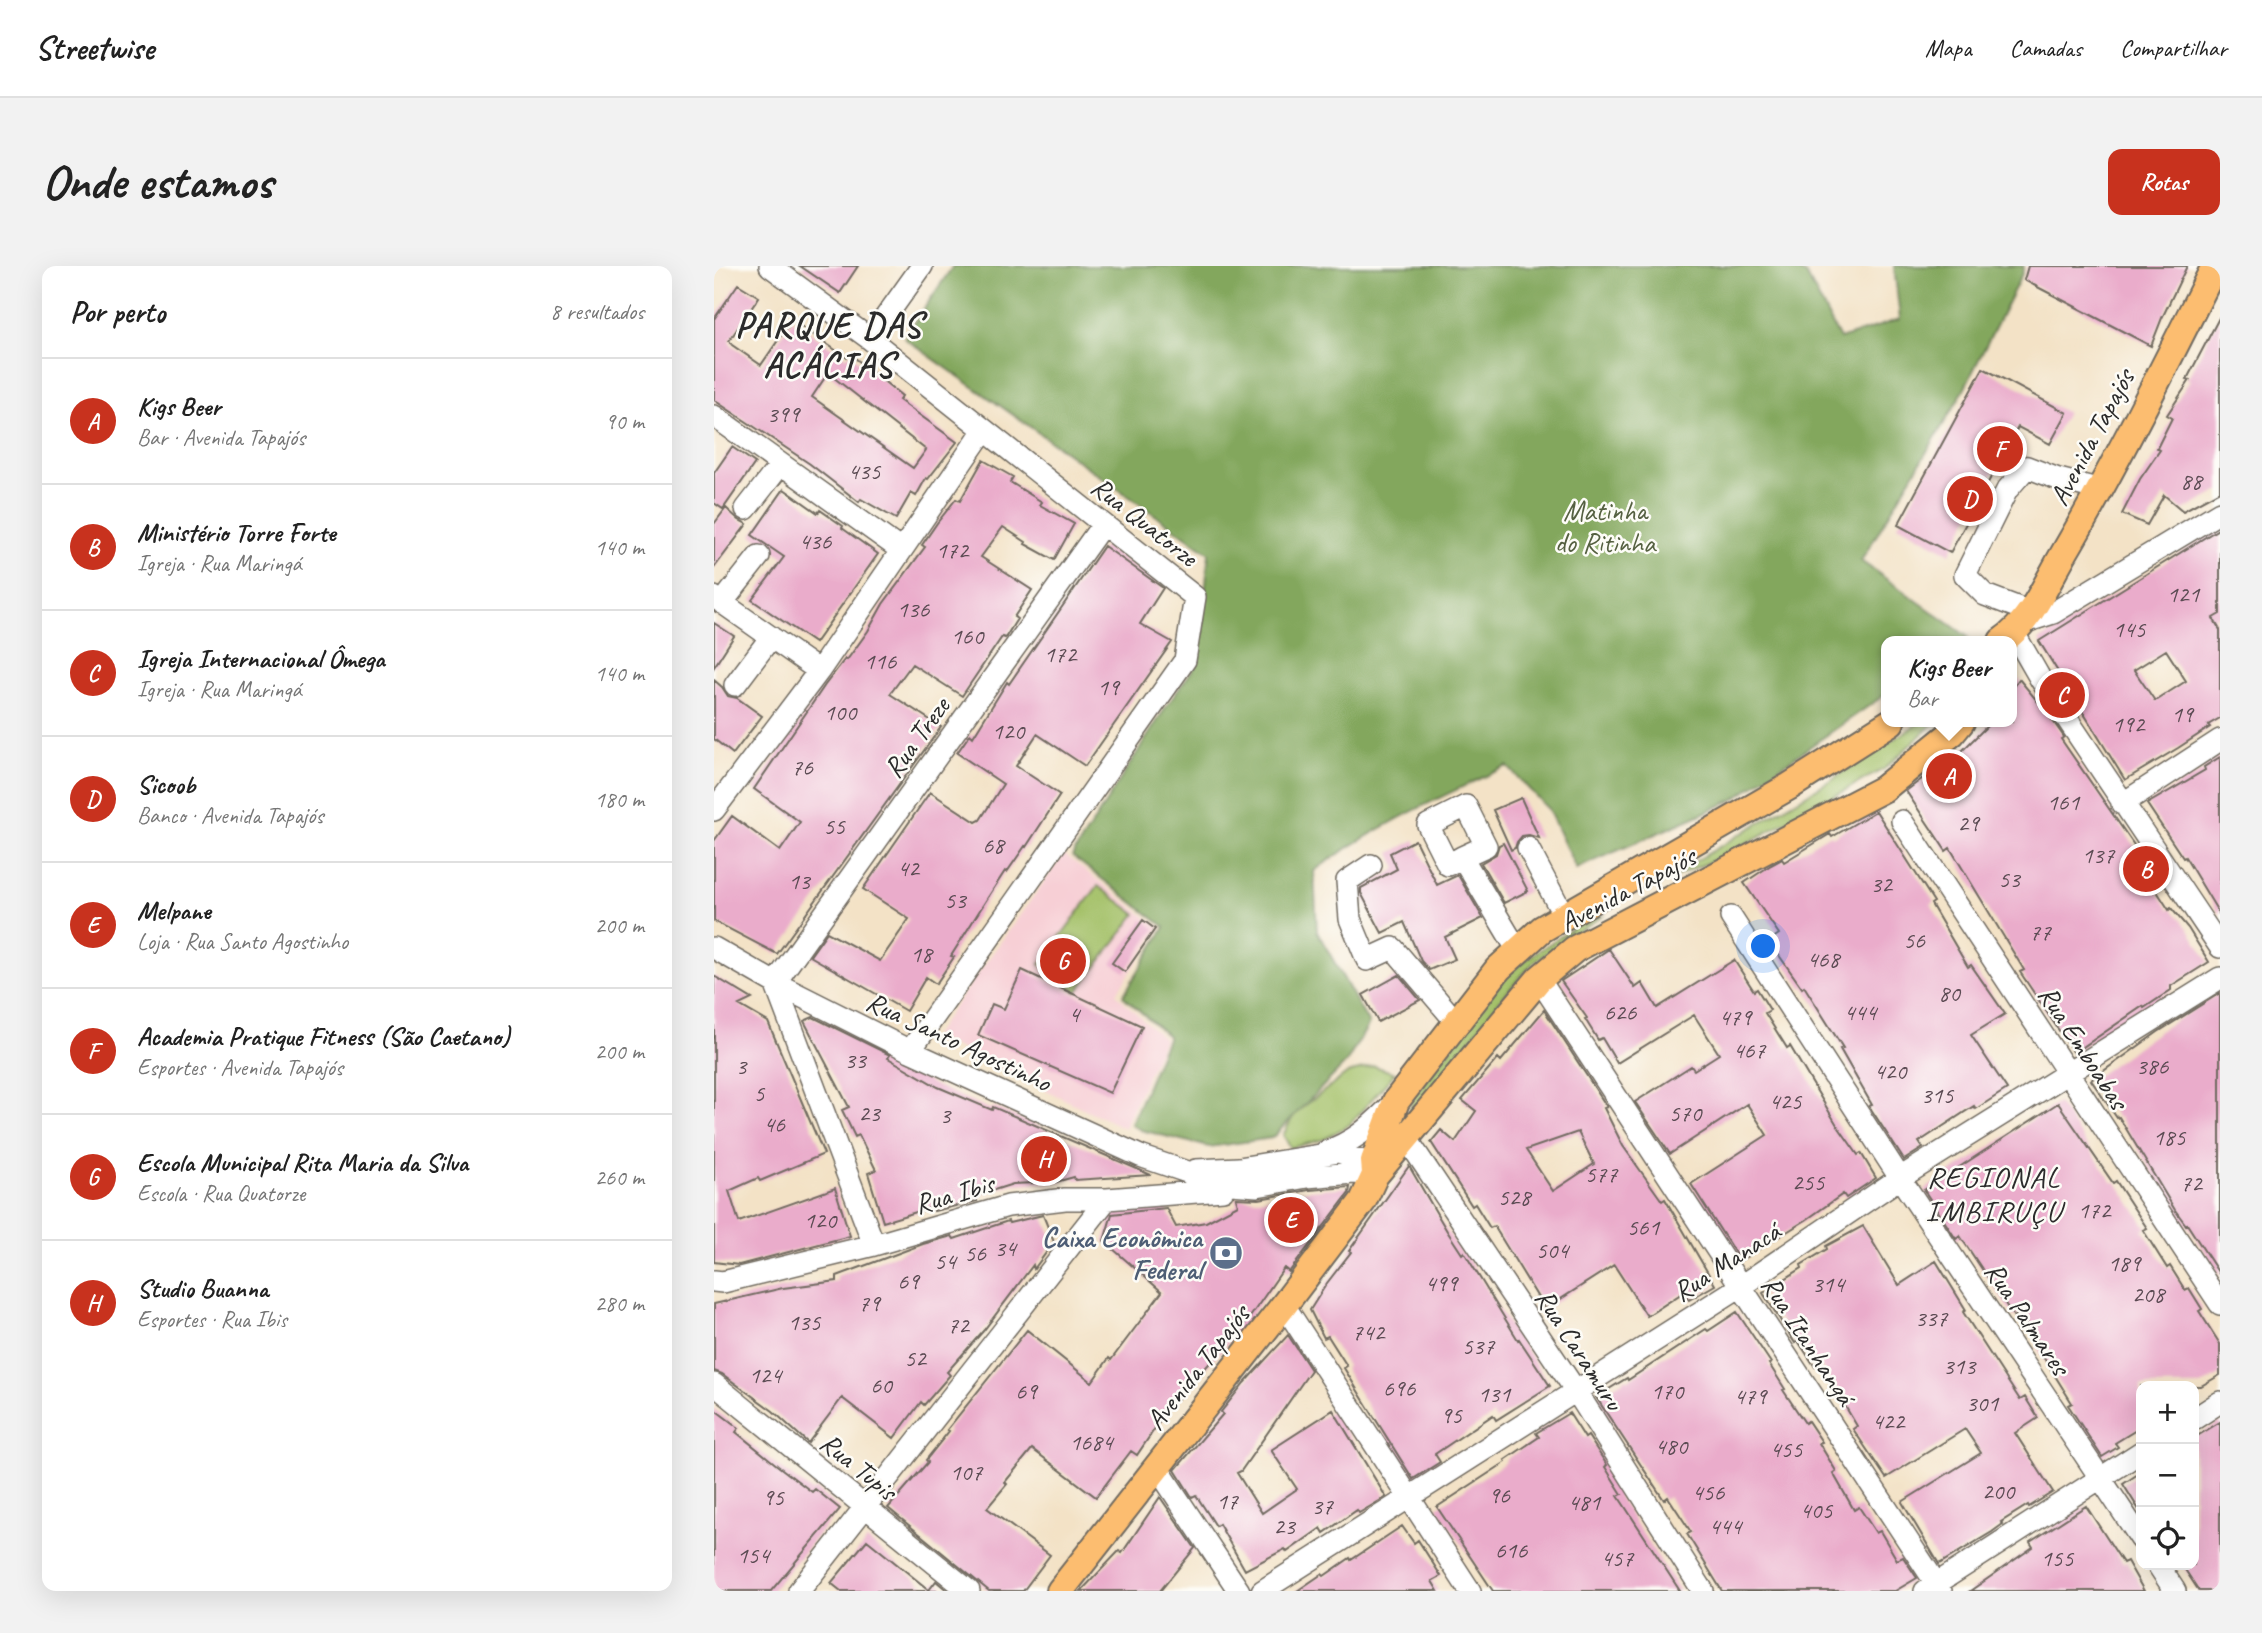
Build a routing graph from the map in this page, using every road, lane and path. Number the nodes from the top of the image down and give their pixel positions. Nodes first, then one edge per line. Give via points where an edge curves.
1 (770, 266) edge
2 (922, 266) edge
3 (2215, 266) edge
4 (870, 340) junction
5 (715, 419) edge
6 (984, 430) junction
7 (781, 464) junction
8 (2101, 490) junction
9 (746, 509) dead end
10 (2220, 512) edge
11 (1103, 524) junction
12 (901, 550) junction
13 (759, 556) dead end
14 (718, 600) edge
15 (2016, 630) edge
16 (771, 637) junction
17 (819, 671) junction
18 (735, 685) dead end
19 (1883, 727) edge
20 (1957, 727) edge
21 (2220, 740) edge
22 (722, 781) edge
23 (2122, 804) junction
24 (714, 810) edge
25 (1902, 821) dead end
26 (1528, 848) dead end
27 (1462, 857) dead end
28 (1371, 865) dead end
29 (1608, 890) junction
30 (1564, 916) junction
31 (1731, 917) dead end
32 (1632, 919) junction
33 (2220, 947) edge
34 (714, 948) edge
35 (1518, 951) junction
36 (2220, 978) edge
37 (1539, 979) junction
38 (775, 983) junction
39 (1457, 1023) junction
40 (910, 1051) junction
41 (2068, 1073) junction
42 (1396, 1101) junction
43 (1407, 1139) junction
44 (1320, 1154) junction
45 (1187, 1172) junction
46 (1375, 1175) junction
47 (1900, 1178) junction
48 (1256, 1186) junction
49 (1107, 1199) junction
50 (874, 1245) junction
51 (714, 1281) edge
52 (1741, 1286) junction
53 (2220, 1304) edge
54 (1284, 1305) junction
55 (714, 1384) edge
56 (1576, 1391) junction
57 (2220, 1402) edge
58 (2199, 1416) edge
59 (2136, 1455) edge
60 (1158, 1469) junction
61 (2101, 1478) junction
62 (1409, 1497) junction
63 (865, 1508) junction
64 (2136, 1531) edge
65 (2161, 1570) edge
66 (1934, 1589) edge
67 (799, 1591) edge
68 (969, 1591) edge
69 (1060, 1591) edge
70 (1239, 1591) edge
71 (1262, 1591) edge
72 (1470, 1591) edge
73 (1703, 1591) edge
74 (2175, 1591) edge

1 - 4 street, Rua Quatorze
2 - 4 street
3 - 8 main road, Avenida Tapajós
4 - 6 street, Rua Quatorze
5 - 7 street
6 - 11 street, Rua Quatorze
6 - 12 street
7 - 9 street
7 - 12 street
8 - 15 main road, Avenida Tapajós
8 - 15 street via 2027,467 2007,490 1965,575
10 - 15 street via 2053,613
11 - 38 street, Rua Treze
11 - 40 street, Rua Quatorze via 1195,597 1185,660
12 - 17 street
13 - 14 street
14 - 16 street
15 - 23 street via 2041,680
16 - 17 street
16 - 18 street
17 - 22 street
19 - 29 main road, Avenida Tapajós
20 - 32 main road, Avenida Tapajós via 1883,789
21 - 23 street
22 - 24 street
23 - 33 street
25 - 41 street, Rua Emboabas
26 - 30 street
27 - 35 street
28 - 39 street via 1347,881 1350,919 1367,960 1393,948
29 - 30 main road, Avenida Tapajós
29 - 32 main road via 1627,896
30 - 35 main road, Avenida Tapajós
31 - 47 street, Rua Palmares
32 - 37 main road, Avenida Tapajós via 1575,949
34 - 38 street, Rua Santo Agostinho
35 - 39 main road, Avenida Tapajós via 1498,969
36 - 41 street, Rua Manacá
37 - 43 main road, Avenida Tapajós
37 - 52 street, Rua Itanhangá
38 - 40 street, Rua Santo Agostinho
38 - 50 street
39 - 42 main road, Avenida Tapajós
40 - 45 street, Rua Santo Agostinho via 1140,1156
41 - 47 street, Rua Manacá
41 - 53 street, Rua Emboabas
42 - 44 street via 1359,1136
42 - 46 main road, Avenida Tapajós via 1374,1161
43 - 46 main road, Avenida Tapajós
43 - 56 street, Rua Caramuru
44 - 45 street, Rua Santo Agostinho
44 - 46 street, Rua Santo Agostinho via 1339,1152 1365,1162
45 - 48 street, Rua Santo Agostinho via 1197,1178
46 - 48 street, Rua Santo Agostinho via 1307,1177
46 - 54 main road, Avenida Tapajós via 1363,1201
47 - 52 street, Rua Manacá
47 - 61 street, Rua Palmares
48 - 49 street, Rua Ibis
49 - 50 street, Rua Ibis via 1008,1206
49 - 63 street
50 - 51 street, Rua Ibis
52 - 56 street, Rua Manacá
52 - 66 street, Rua Itanhangá
54 - 60 main road, Avenida Tapajós
54 - 62 street
55 - 63 street, Rua Tupis
56 - 62 street, Rua Manacá
56 - 73 street, Rua Caramuru
57 - 58 street
59 - 61 street
60 - 69 main road, Avenida Tapajós
60 - 70 street
61 - 64 street, Rua Palmares
61 - 66 street
62 - 71 street, Rua Manacá
62 - 72 street
63 - 67 street
63 - 68 street, Rua Tupis
65 - 74 street

